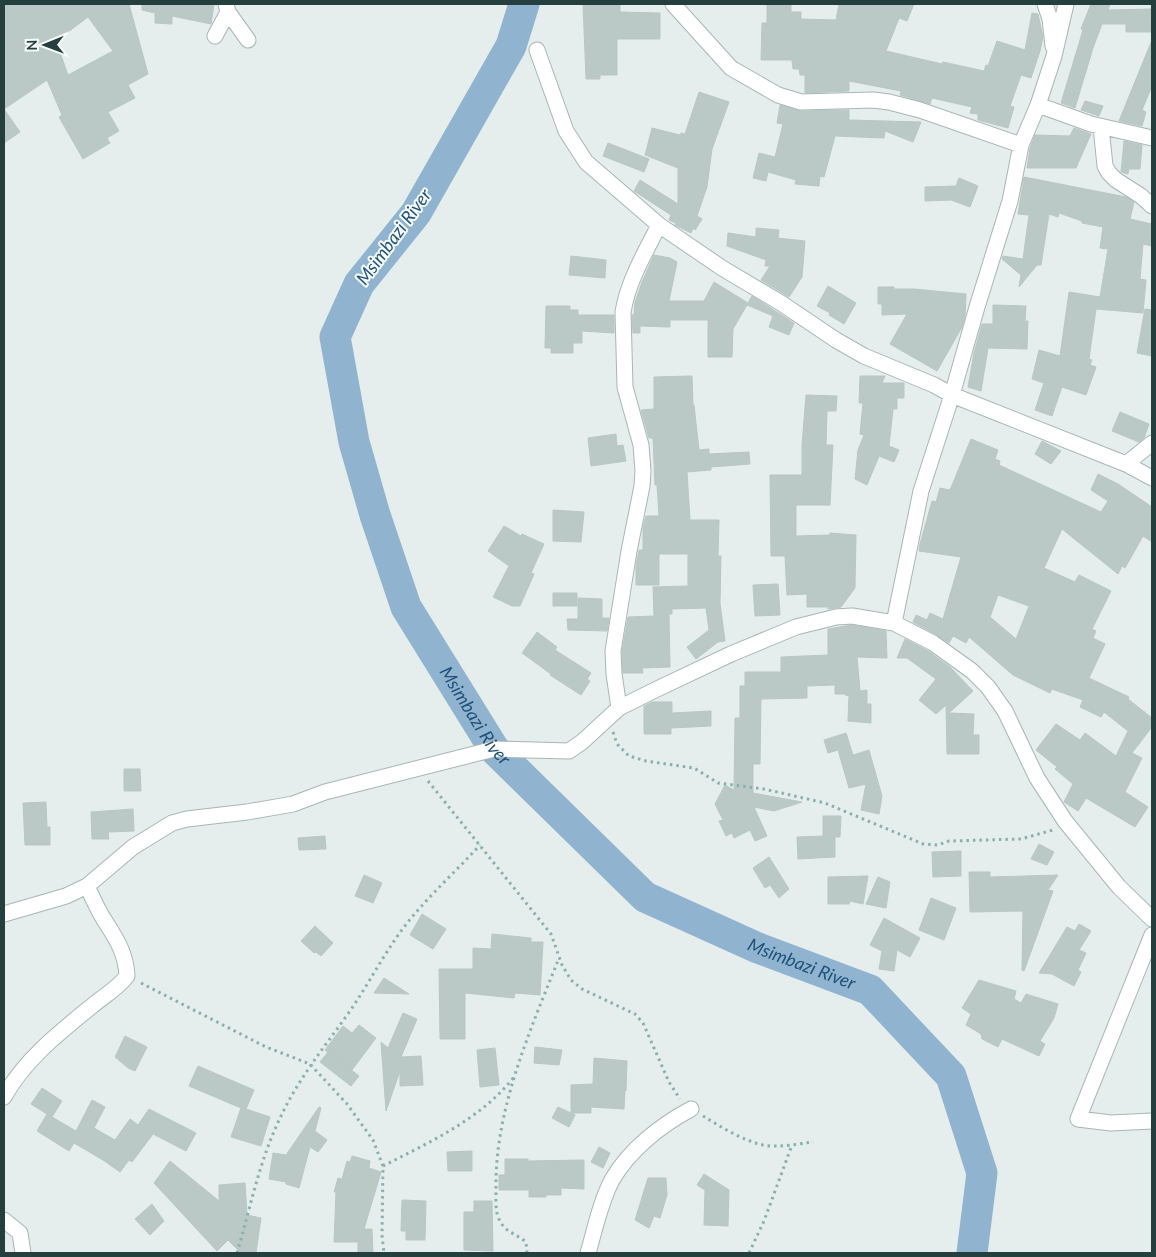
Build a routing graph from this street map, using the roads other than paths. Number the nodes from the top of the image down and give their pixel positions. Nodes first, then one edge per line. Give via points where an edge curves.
1 (672, 4) edge
2 (1045, 4) edge
3 (1066, 4) edge
4 (227, 8) edge
5 (215, 36) dead end
6 (248, 40) dead end
7 (536, 50) dead end
8 (1054, 56) junction
9 (1038, 105) junction
10 (1101, 127) junction
11 (1152, 138) edge
12 (1021, 145) junction
13 (1152, 206) edge
14 (659, 225) junction
15 (952, 395) junction
16 (1152, 443) edge
17 (1126, 464) junction
18 (1152, 478) edge
19 (894, 624) junction
20 (614, 712) junction
21 (87, 886) junction
22 (4, 914) edge
23 (1152, 919) edge
24 (1152, 935) edge
25 (4, 1097) edge
26 (691, 1109) road end
27 (1152, 1121) edge
28 (4, 1220) edge
29 (23, 1253) edge
30 (588, 1253) edge

1 - 12 street via 731,68 778,95 801,102 889,102
2 - 8 street
3 - 8 street
4 - 5 street
4 - 6 street
7 - 14 street via 566,131 586,162
8 - 9 street
9 - 10 street
9 - 12 street
10 - 11 street
10 - 13 street via 1105,166 1109,173
12 - 15 street via 1010,201
14 - 15 street via 836,340
14 - 20 street via 636,272 623,312 625,387 641,445 643,471 613,652
15 - 17 street
15 - 19 street via 921,491
16 - 17 street
17 - 18 street
19 - 20 street via 852,616 796,627 731,654
19 - 23 street via 939,648 972,671 988,687 1005,712 1037,778 1065,821 1119,887
20 - 21 street via 569,751 494,749 325,792 293,804 172,823 133,847
21 - 22 street via 66,896
21 - 25 street via 124,954 127,976 33,1058 12,1082
24 - 27 street via 1078,1120 1111,1123
26 - 30 street via 671,1120 629,1156 612,1180
28 - 29 street via 20,1233

